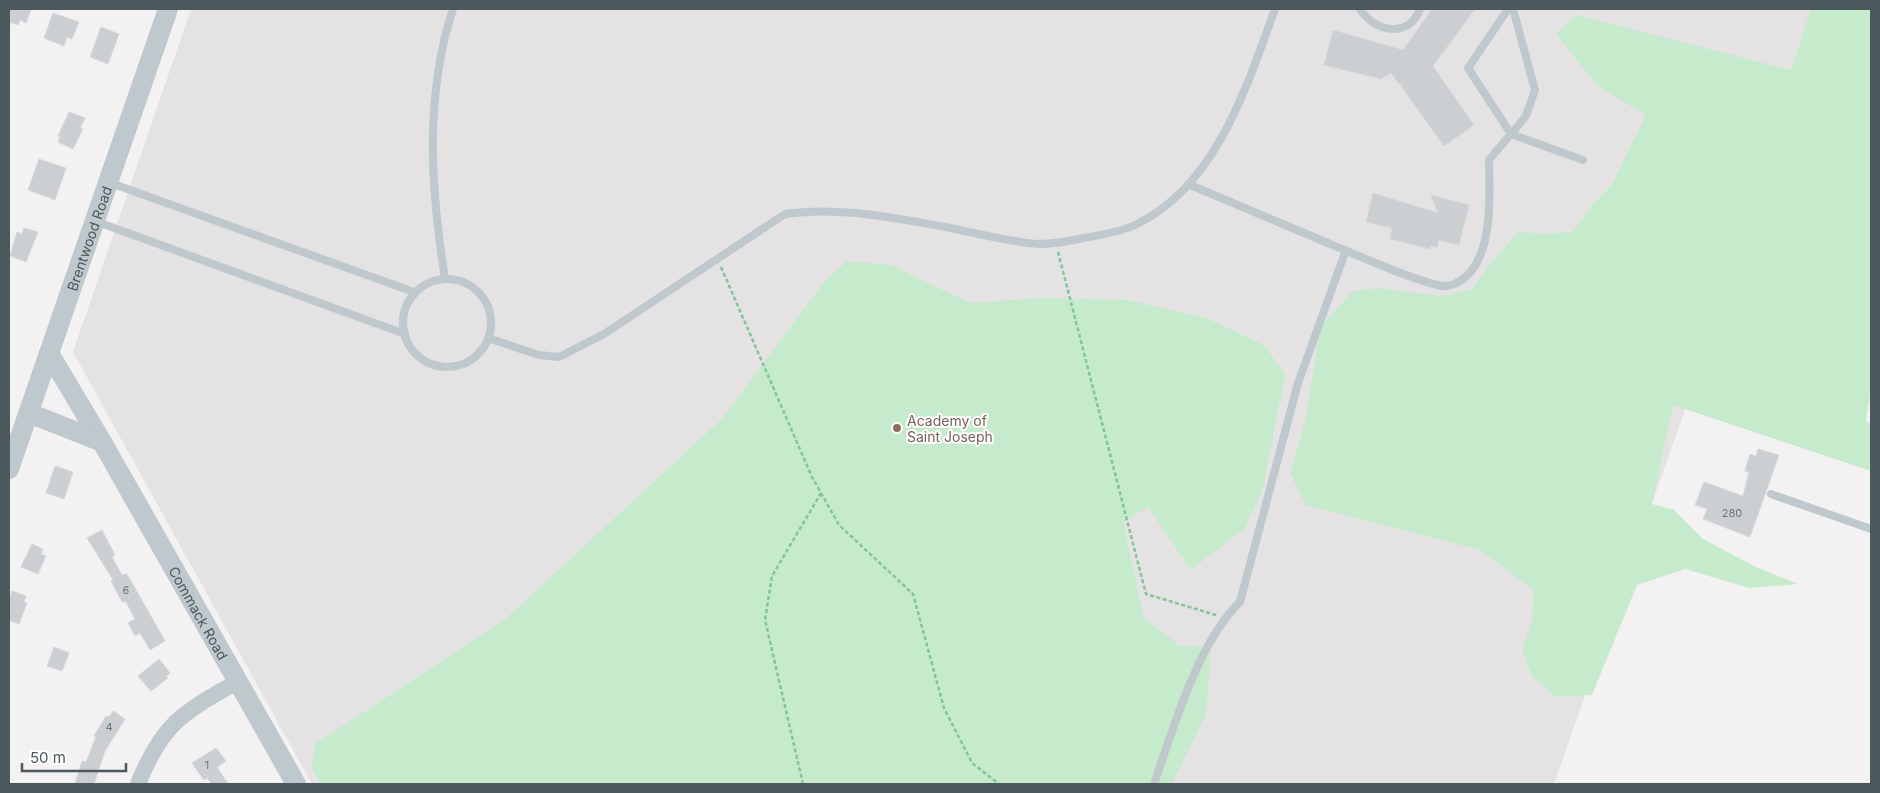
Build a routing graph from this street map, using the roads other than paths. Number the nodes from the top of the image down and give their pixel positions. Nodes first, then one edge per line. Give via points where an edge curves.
1 (168, 9) edge
2 (453, 9) edge
3 (1275, 9) edge
4 (1360, 9) edge
5 (1420, 9) edge
6 (1508, 9) edge
7 (1513, 9) edge
8 (1510, 134) junction
9 (1583, 160) dead end
10 (108, 182) junction
11 (1188, 184) junction
12 (95, 221) junction
13 (1346, 250) junction
14 (445, 279) junction
15 (414, 292) junction
16 (405, 334) junction
17 (488, 338) junction
18 (50, 353) junction
19 (29, 413) junction
20 (102, 442) junction
21 (9, 469) edge
22 (1771, 494) dead end
23 (1871, 529) edge
24 (237, 682) junction
25 (138, 784) edge
26 (296, 784) edge
27 (1154, 784) edge

1 - 10 street, Brentwood Road
2 - 14 lane via 433,102 431,144
3 - 11 lane via 1249,82 1224,135
4 - 5 lane via 1373,24 1393,29 1412,21
6 - 8 lane via 1468,68
7 - 8 lane via 1535,90 1526,116
8 - 9 lane
8 - 13 lane via 1488,160 1487,234 1469,275 1444,286
10 - 12 street, Brentwood Road
10 - 15 lane
11 - 13 lane
11 - 17 lane via 1153,216 1134,226 1100,236 1040,244 873,215 814,209 785,214 604,334 560,357 539,355
12 - 16 lane
12 - 18 street, Brentwood Road
13 - 27 lane via 1298,383 1240,602 1225,617 1186,694
14 - 15 lane via 428,283
14 - 17 lane via 462,282 477,290 487,304 491,321
15 - 16 lane via 405,307
16 - 17 lane via 406,341 417,355 431,364 448,367 465,363 479,353
18 - 19 street, Brentwood Road
18 - 20 street, Commack Road
19 - 20 street
19 - 21 street, Brentwood Road
20 - 24 street, Commack Road
22 - 23 lane
24 - 25 street via 200,703 171,725 149,758
24 - 26 street, Commack Road

